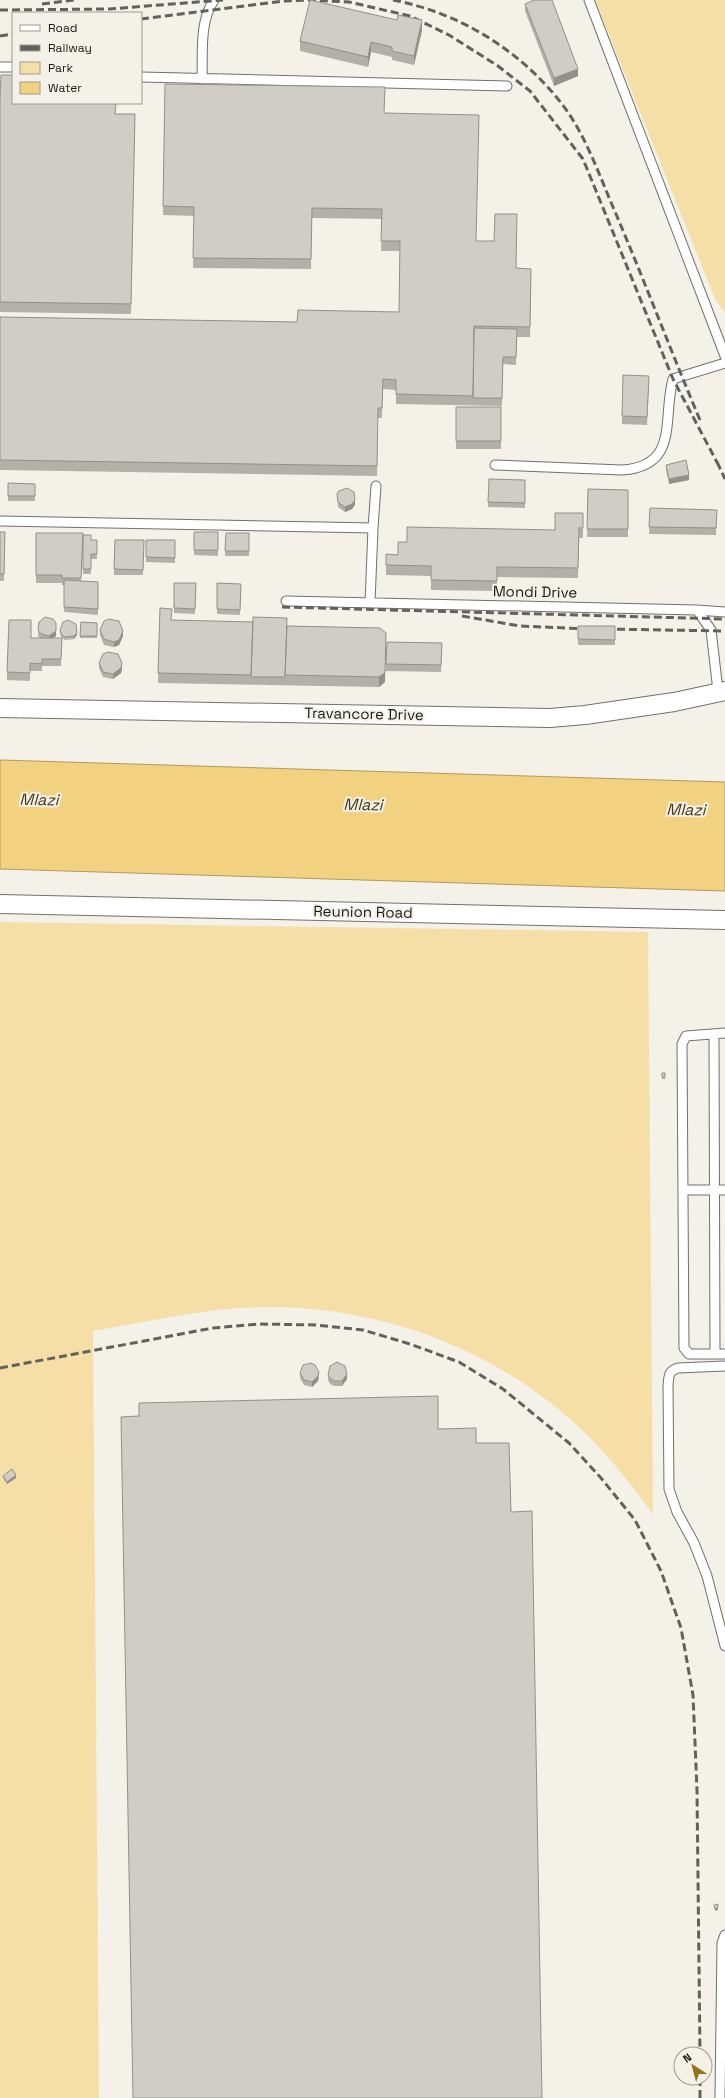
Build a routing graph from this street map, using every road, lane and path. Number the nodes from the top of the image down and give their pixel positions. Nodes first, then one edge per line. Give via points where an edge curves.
1 (214, 0) edge
2 (590, 0) edge
3 (0, 67) edge
4 (12, 68) edge
5 (142, 77) edge
6 (202, 79) junction
7 (507, 86) dead end
8 (725, 356) edge
9 (725, 363) edge
10 (495, 465) dead end
11 (376, 486) dead end
12 (0, 521) edge
13 (373, 528) junction
14 (286, 601) dead end
15 (370, 603) junction
16 (697, 610) junction
17 (725, 612) edge
18 (722, 691) edge
19 (0, 708) edge
20 (0, 904) edge
21 (725, 920) edge
22 (725, 1033) edge
23 (714, 1034) junction
24 (684, 1190) junction
25 (715, 1190) junction
26 (725, 1190) edge
27 (715, 1354) junction
28 (725, 1354) edge
29 (725, 1366) edge
30 (725, 1646) edge
31 (725, 1935) edge
32 (720, 2098) edge

1 - 6 lane via 204,25
2 - 8 lane
3 - 4 lane
5 - 6 lane
6 - 7 lane
9 - 10 lane via 673,379 663,449 651,462 637,469
11 - 13 lane
12 - 13 lane
13 - 15 lane
14 - 15 lane, Mondi Drive
15 - 16 lane, Mondi Drive
16 - 17 lane, Mondi Drive
16 - 18 lane via 711,630
18 - 19 street, Travancore Drive via 674,702 550,718
20 - 21 street, Reunion Road
22 - 23 lane
23 - 24 lane via 686,1036 682,1044
23 - 25 lane
24 - 25 lane
24 - 27 lane via 684,1348 689,1354
25 - 26 lane
25 - 27 lane
27 - 28 lane
29 - 30 lane via 671,1370 668,1386 669,1489 707,1576
31 - 32 lane via 722,1943

